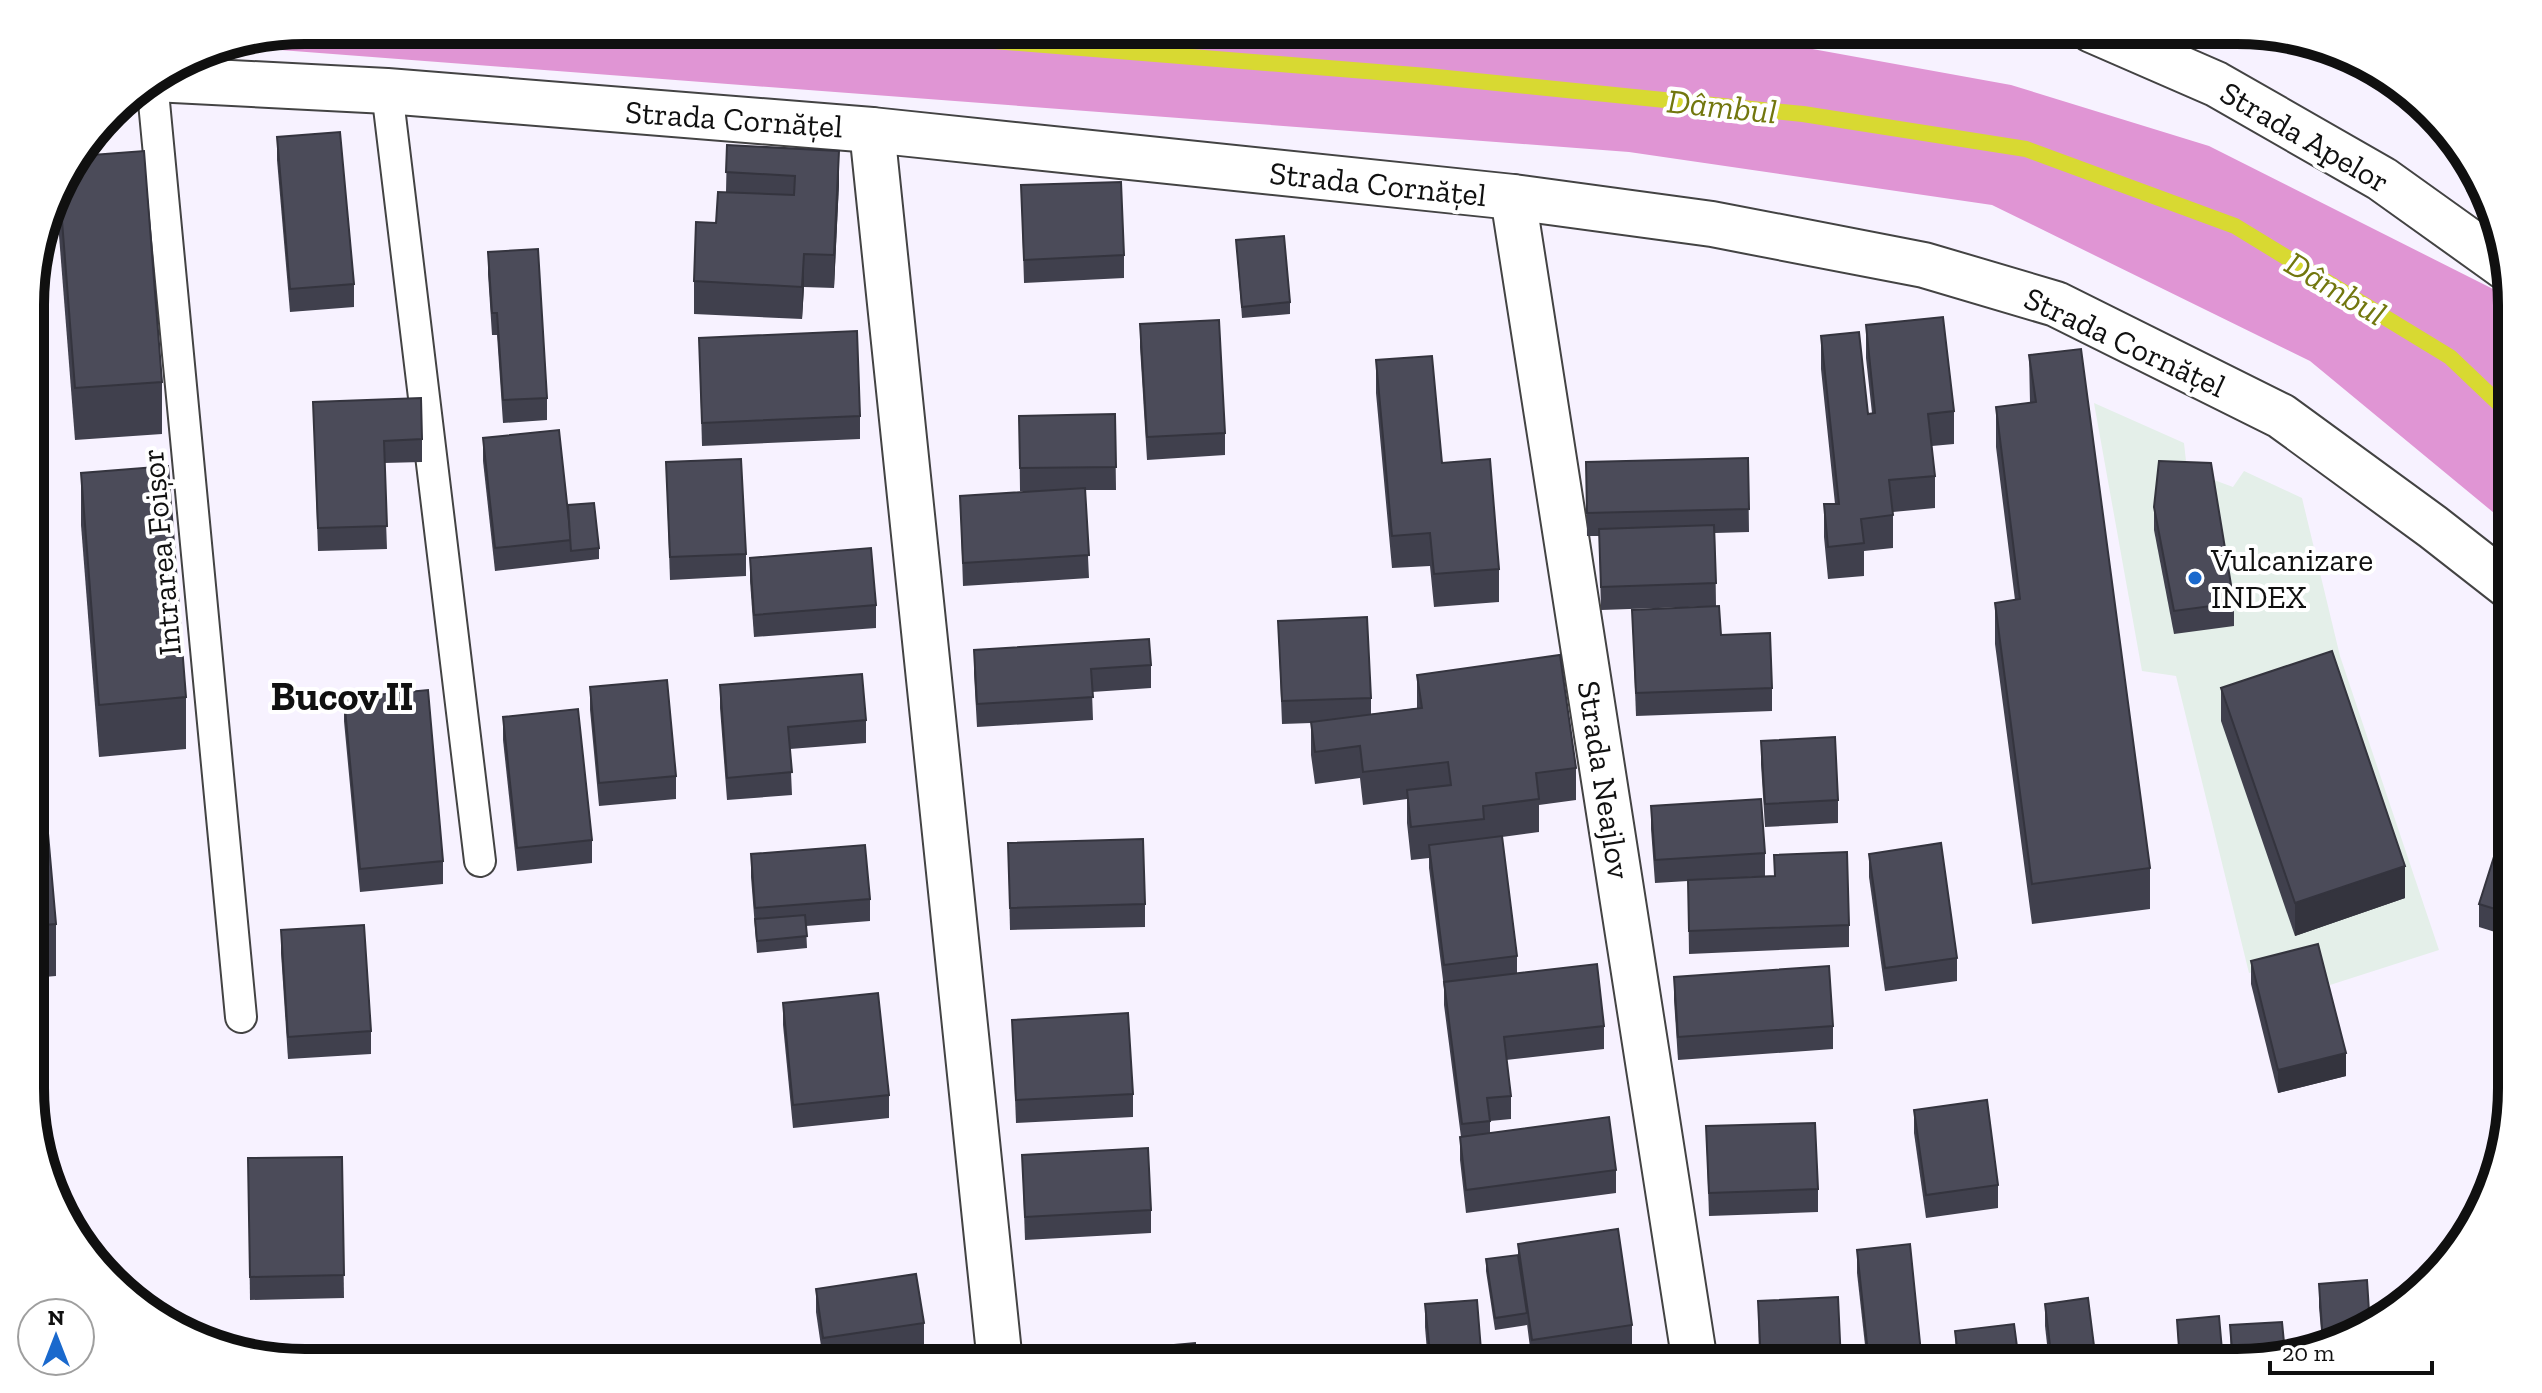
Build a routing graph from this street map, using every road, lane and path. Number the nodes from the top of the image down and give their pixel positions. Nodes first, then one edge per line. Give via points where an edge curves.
1 (2124, 44) edge
2 (171, 81) edge
3 (387, 91) junction
4 (154, 92) edge
5 (872, 130) junction
6 (1513, 197) junction
7 (2494, 259) edge
8 (2497, 577) edge
9 (480, 861) dead end
10 (241, 1017) dead end
11 (1693, 1348) edge
12 (999, 1349) edge

1 - 7 street, Strada Apelor via 2216,84 2382,179
2 - 3 street, Strada Cornățel
3 - 5 street, Strada Cornățel
3 - 9 lane
4 - 10 lane, Intrarea Foișor
5 - 6 street, Strada Cornățel
5 - 12 street
6 - 8 street, Strada Cornățel via 1712,224 1924,265 2056,304 2281,416
6 - 11 street, Strada Neajlov

